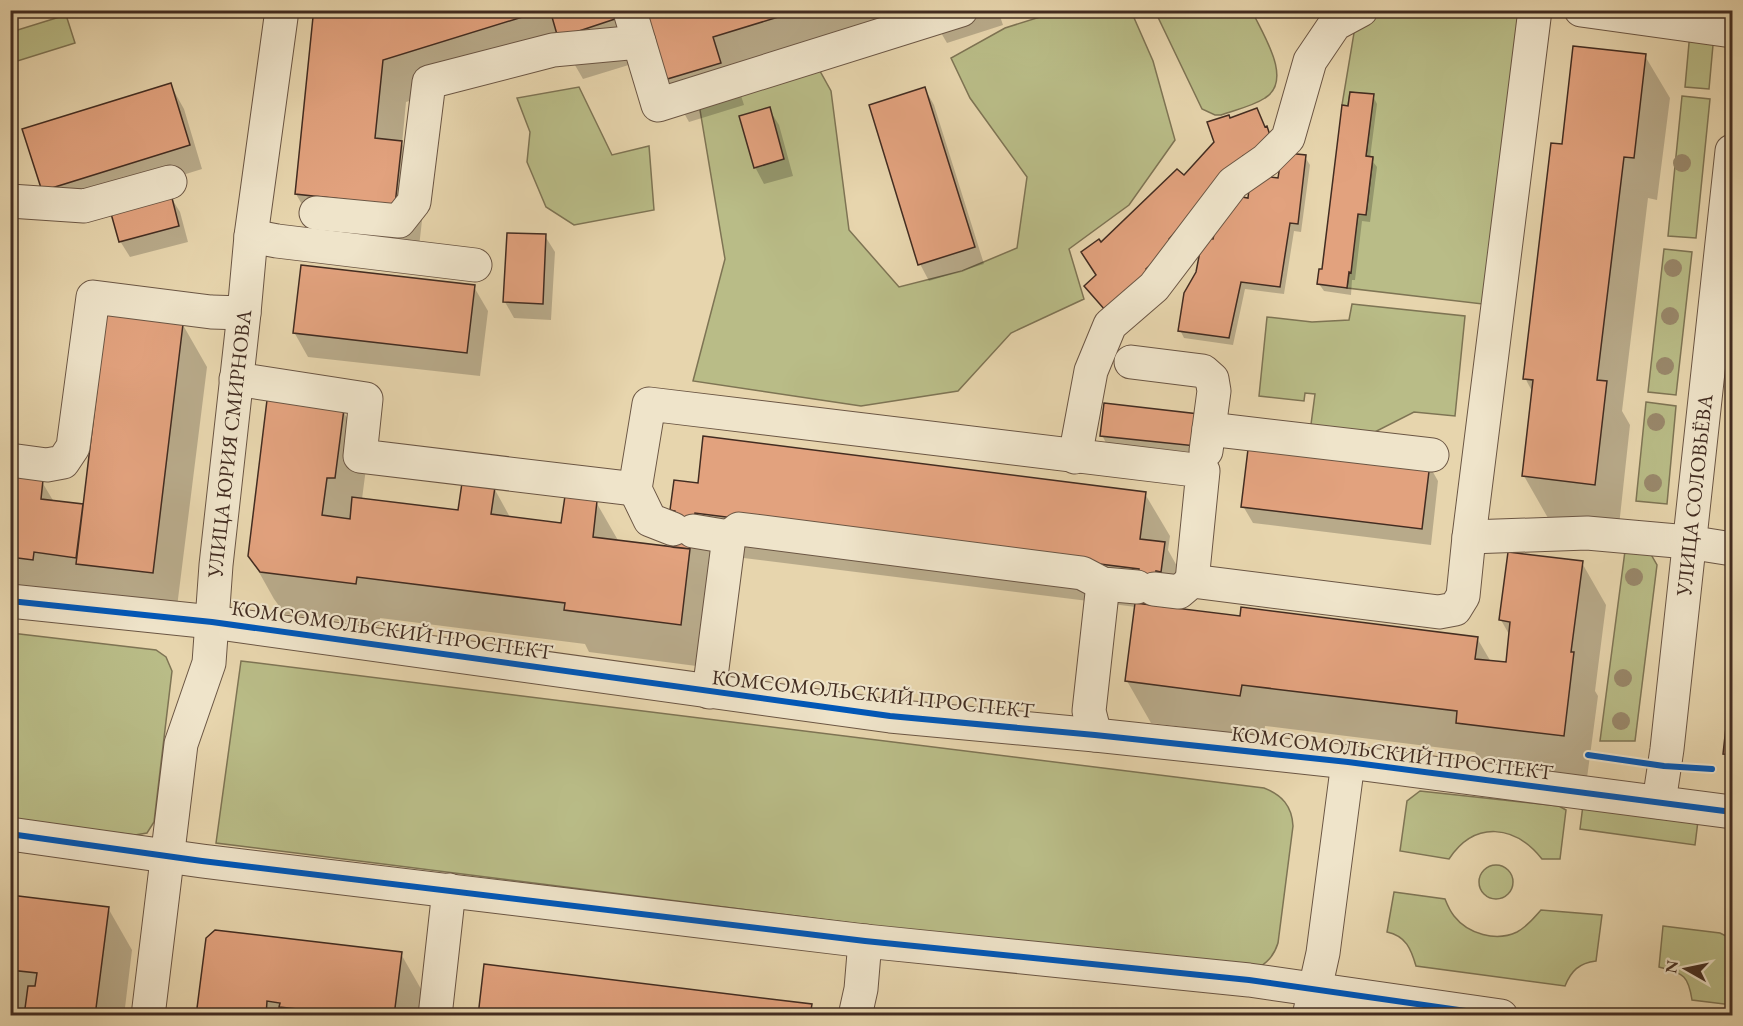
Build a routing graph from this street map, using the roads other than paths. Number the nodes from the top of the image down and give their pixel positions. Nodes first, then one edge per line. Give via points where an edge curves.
1 (282, 10) edge
2 (960, 10) edge
3 (1361, 10) edge
4 (1535, 10) edge
5 (1581, 10) edge
6 (1732, 32) edge
7 (1732, 151) edge
8 (170, 182) dead end
9 (12, 196) edge
10 (316, 213) dead end
11 (250, 236) junction
12 (475, 265) dead end
13 (244, 313) junction
14 (1131, 363) dead end
15 (236, 379) junction
16 (1209, 429) junction
17 (1432, 455) dead end
18 (1075, 457) junction
19 (10, 460) edge
20 (1203, 471) junction
21 (635, 489) junction
22 (729, 537) junction
23 (1469, 537) junction
24 (1688, 542) junction
25 (1732, 549) edge
26 (1192, 581) junction
27 (1103, 584) junction
28 (10, 601) edge
29 (212, 622) junction
30 (709, 692) junction
31 (1095, 735) junction
32 (1348, 762) junction
33 (1659, 802) junction
34 (1732, 812) edge
35 (10, 834) edge
36 (168, 857) junction
37 (449, 890) junction
38 (865, 941) junction
39 (1311, 1003) edge
40 (148, 1016) edge
41 (435, 1016) edge
42 (855, 1016) edge
43 (1501, 1016) edge

1 - 11 street, УЛИЦА ЮРИЯ СМИРНОВА
2 - 10 street via 658,105 635,29 429,82 414,202 399,221
3 - 18 street via 1335,24 1310,61 1288,138 1266,160 1233,183 1154,287 1110,325 1091,371
4 - 23 street
5 - 6 street
7 - 24 street, УЛИЦА СОЛОВЬЁВА
8 - 9 street via 84,206
11 - 12 street
11 - 13 street, УЛИЦА ЮРИЯ СМИРНОВА
13 - 15 street, УЛИЦА ЮРИЯ СМИРНОВА
13 - 19 street via 93,297 73,447 63,462 47,465
14 - 16 street via 1203,371 1212,379 1214,391
15 - 21 street via 366,399 360,456
15 - 29 street, УЛИЦА ЮРИЯ СМИРНОВА
16 - 17 street
16 - 20 street
18 - 20 street
18 - 21 street via 649,405
20 - 26 street
21 - 22 street via 650,520
22 - 27 street via 739,530 1082,573
22 - 30 street
23 - 24 street via 1587,533
23 - 26 street via 1463,596 1455,609 1439,612
24 - 25 street
24 - 33 street, УЛИЦА СОЛОВЬЁВА
26 - 27 street via 1179,592
27 - 31 street via 1089,711
28 - 29 street, КОМСОМОЛЬСКИЙ ПРОСПЕКТ
29 - 30 street, КОМСОМОЛЬСКИЙ ПРОСПЕКТ
29 - 36 street, УЛИЦА ЮРИЯ СМИРНОВА via 209,663 182,744
30 - 31 street, КОМСОМОЛЬСКИЙ ПРОСПЕКТ via 890,716
31 - 32 street, КОМСОМОЛЬСКИЙ ПРОСПЕКТ
32 - 33 street, КОМСОМОЛЬСКИЙ ПРОСПЕКТ
32 - 39 street via 1323,953
33 - 34 street, КОМСОМОЛЬСКИЙ ПРОСПЕКТ
35 - 36 street
36 - 37 street
36 - 40 street, УЛИЦА ЮРИЯ СМИРНОВА
37 - 38 street
37 - 41 street
38 - 39 street via 1249,980
38 - 42 street
39 - 43 street

